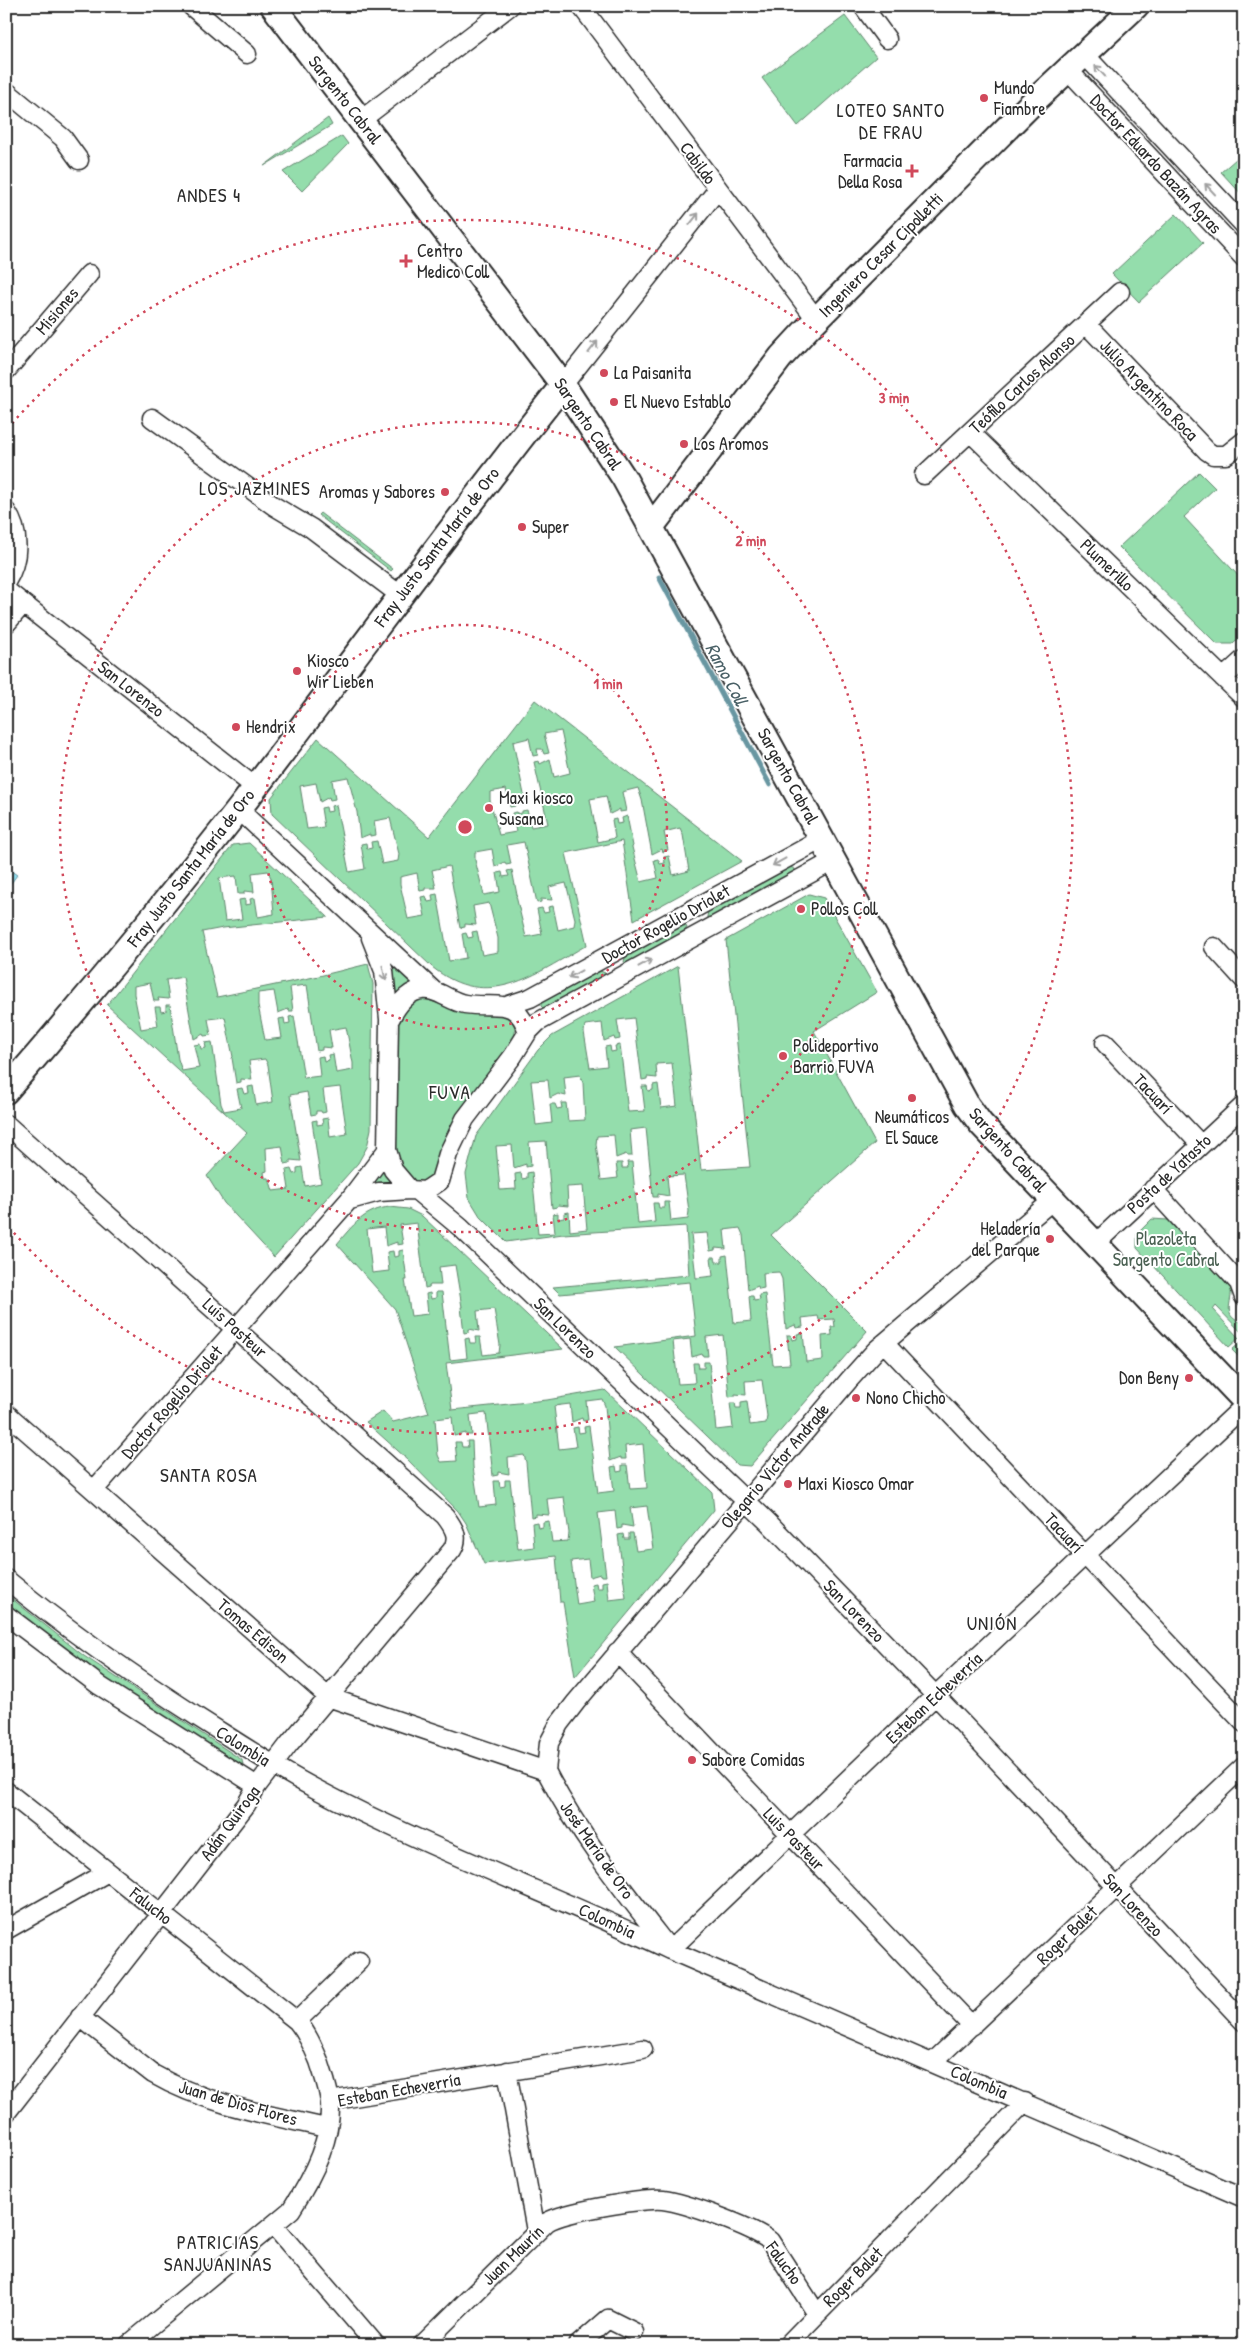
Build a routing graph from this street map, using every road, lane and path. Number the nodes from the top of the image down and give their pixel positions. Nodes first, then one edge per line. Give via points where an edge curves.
1 (191, 6) edge
2 (273, 6) edge
3 (510, 6) edge
4 (580, 6) edge
5 (863, 6) edge
6 (1136, 6) edge
7 (887, 39) dead end
8 (247, 54) dead end
9 (1076, 62) junction
10 (6, 91) edge
11 (361, 120) junction
12 (79, 160) dead end
13 (718, 189) junction
14 (1244, 225) edge
15 (1244, 258) edge
16 (89, 274) dead end
17 (1120, 292) dead end
18 (816, 319) junction
19 (1086, 324) junction
20 (6, 371) edge
21 (563, 385) junction
22 (152, 418) dead end
23 (970, 432) junction
24 (1244, 441) edge
25 (924, 475) dead end
26 (6, 511) edge
27 (652, 526) junction
28 (6, 582) edge
29 (6, 590) edge
30 (400, 595) junction
31 (23, 604) junction
32 (6, 624) edge
33 (1244, 659) edge
34 (1223, 678) junction
35 (1244, 698) edge
36 (255, 787) junction
37 (238, 809) junction
38 (822, 839) junction
39 (833, 860) junction
40 (691, 910) junction
41 (366, 929) junction
42 (704, 931) junction
43 (1214, 948) dead end
44 (1244, 980) edge
45 (434, 991) junction
46 (509, 1005) junction
47 (389, 1021) junction
48 (528, 1032) junction
49 (1105, 1043) dead end
50 (6, 1091) edge
51 (1244, 1105) edge
52 (6, 1124) edge
53 (1201, 1145) junction
54 (387, 1150) junction
55 (440, 1181) junction
56 (1153, 1189) junction
57 (414, 1191) junction
58 (349, 1200) junction
59 (1053, 1200) junction
60 (448, 1217) junction
61 (1095, 1244) junction
62 (1244, 1297) edge
63 (236, 1329) junction
64 (884, 1344) junction
65 (1244, 1400) edge
66 (1244, 1406) edge
67 (6, 1413) edge
68 (94, 1490) junction
69 (746, 1501) junction
70 (456, 1538) joint
71 (1086, 1556) junction
72 (6, 1579) edge
73 (6, 1615) edge
74 (617, 1652) junction
75 (936, 1696) junction
76 (328, 1697) junction
77 (1244, 1723) edge
78 (273, 1765) junction
79 (1244, 1766) edge
80 (546, 1771) junction
81 (257, 1786) junction
82 (6, 1791) edge
83 (790, 1835) junction
84 (108, 1872) junction
85 (1117, 1887) junction
86 (161, 1914) junction
87 (6, 1930) edge
88 (670, 1950) junction
89 (359, 1961) dead end
90 (80, 2017) junction
91 (297, 2021) junction
92 (1244, 2022) edge
93 (972, 2026) junction
94 (643, 2049) dead end
95 (933, 2062) junction
96 (507, 2072) junction
97 (330, 2101) junction
98 (1025, 2102) junction
99 (6, 2113) edge
100 (327, 2128) junction
101 (1244, 2198) edge
102 (683, 2205) joint
103 (274, 2226) junction
104 (536, 2231) junction
105 (817, 2314) junction
106 (634, 2332) dead end
107 (135, 2343) edge
108 (376, 2345) edge
109 (422, 2345) edge
110 (578, 2345) edge
111 (787, 2345) edge

1 - 8 street
2 - 11 main road, Sargento Cabral
3 - 11 street
4 - 13 street, Cabildo
5 - 7 street
6 - 9 main road, Ingeniero Cesar Cipolletti
14 -> 9 street, Doctor Eduardo Bazán Agras
9 - 15 street, Doctor Eduardo Bazán Agras
9 - 18 main road, Ingeniero Cesar Cipolletti
10 - 12 street via 63,138
11 - 21 main road, Sargento Cabral
13 - 18 street, Cabildo
21 -> 13 street, Fray Justo Santa María de Oro
16 - 20 street, Misiones
17 - 19 street, Teófilo Carlos Alonso
18 - 27 main road, Ingeniero Cesar Cipolletti via 782,357
19 - 23 street, Teófilo Carlos Alonso
19 - 24 street, Julio Argentino Roca via 1213,455 1226,455
21 - 27 main road, Sargento Cabral
21 - 30 main road, Fray Justo Santa María de Oro
22 - 30 street via 274,506 311,528
23 - 25 street, Teófilo Carlos Alonso
23 - 34 street, Plumerillo
26 - 28 street via 17,544 16,560
27 - 38 main road, Sargento Cabral
29 - 31 street, San Lorenzo
30 - 36 main road, Fray Justo Santa María de Oro
31 - 32 street
31 - 36 street, San Lorenzo
33 - 34 street
34 - 35 street, Plumerillo
36 - 37 main road, Fray Justo Santa María de Oro
37 - 41 street
37 - 50 main road, Fray Justo Santa María de Oro via 143,929
38 - 39 main road, Sargento Cabral
38 -> 40 street, Doctor Rogelio Driolet
39 - 42 street, Doctor Rogelio Driolet
39 - 59 main road, Sargento Cabral via 967,1105
40 - 42 street
40 -> 46 street, Doctor Rogelio Driolet via 530,998
41 - 45 street
41 -> 47 street via 384,971
48 -> 42 street, Doctor Rogelio Driolet via 538,1022
43 - 44 street
45 - 46 street via 460,1004
45 - 47 street via 422,990 404,998
46 - 48 street via 521,1016
47 - 54 street
48 - 55 street via 465,1119 448,1154
49 - 53 street, Tacuarí
51 - 53 street, Posta de Yatasto
52 - 63 street, Luis Pasteur
53 - 56 street, Posta de Yatasto
54 - 57 street, San Lorenzo via 393,1170
54 - 58 street, Doctor Rogelio Driolet
55 - 57 street via 433,1188
55 - 60 street, San Lorenzo via 441,1201
56 - 61 street, Posta de Yatasto
56 - 62 street via 1240,1283
57 - 58 street via 379,1192
57 - 60 street, San Lorenzo
58 - 63 street, Doctor Rogelio Driolet
59 - 61 main road, Sargento Cabral
59 - 64 street, Olegario Victor Andrade
60 - 69 street, San Lorenzo
61 - 65 main road, Sargento Cabral
63 - 68 street, Doctor Rogelio Driolet
63 - 70 street, Luis Pasteur via 445,1516 454,1527
64 - 69 street, Olegario Victor Andrade via 849,1380
64 - 71 street, Tacuarí
66 - 71 street, Esteban Echeverría
67 - 68 street, Tomas Edison
68 - 76 street, Tomas Edison
69 - 74 street, Olegario Victor Andrade
69 - 75 street, San Lorenzo
70 - 76 street, Adán Quiroga via 452,1550
71 - 75 street, Esteban Echeverría
71 - 77 street, Tacuarí
72 - 78 street, Colombia via 127,1670
73 - 81 street, Colombia via 100,1686
74 - 80 street, Olegario Victor Andrade via 559,1724 549,1743
74 - 83 street, Luis Pasteur
75 - 83 street, Esteban Echeverría
75 - 85 street, San Lorenzo
76 - 78 street, Adán Quiroga
76 - 80 street, Tomas Edison
78 - 81 street, Adán Quiroga
78 - 88 street, Colombia via 412,1836 586,1910
79 - 85 street, Roger Balet
80 - 88 street, José María de Oro via 604,1864
81 - 86 street, Adán Quiroga via 246,1805
82 - 84 street, Falucho
83 - 88 street, Esteban Echeverría
83 - 93 street, Luis Pasteur
84 - 86 street, Falucho
84 - 87 street
85 - 92 street, San Lorenzo
85 - 93 street, Roger Balet
86 - 90 street, Adán Quiroga
86 - 91 street, Falucho
88 - 95 street, Colombia
89 - 91 street
90 - 99 street, Adán Quiroga
90 - 100 street, Juan de Dios Flores via 166,2081 228,2104
91 - 97 street, Falucho via 313,2046
93 - 95 street, Roger Balet
94 - 96 street, Esteban Echeverría
95 - 98 street, Colombia
96 - 97 street, Esteban Echeverría
96 - 104 street
97 - 100 street, Esteban Echeverría
98 - 101 street, Colombia
98 - 105 street, Roger Balet
100 - 103 street, Esteban Echeverría via 301,2195
102 - 104 street, Juan Maurín via 653,2200 563,2214
102 - 105 street, Falucho via 759,2232 770,2241
103 - 107 street, Esteban Echeverría
103 - 108 street
104 - 109 street, Juan Maurín
105 - 111 street, Roger Balet
106 - 110 street via 608,2319

